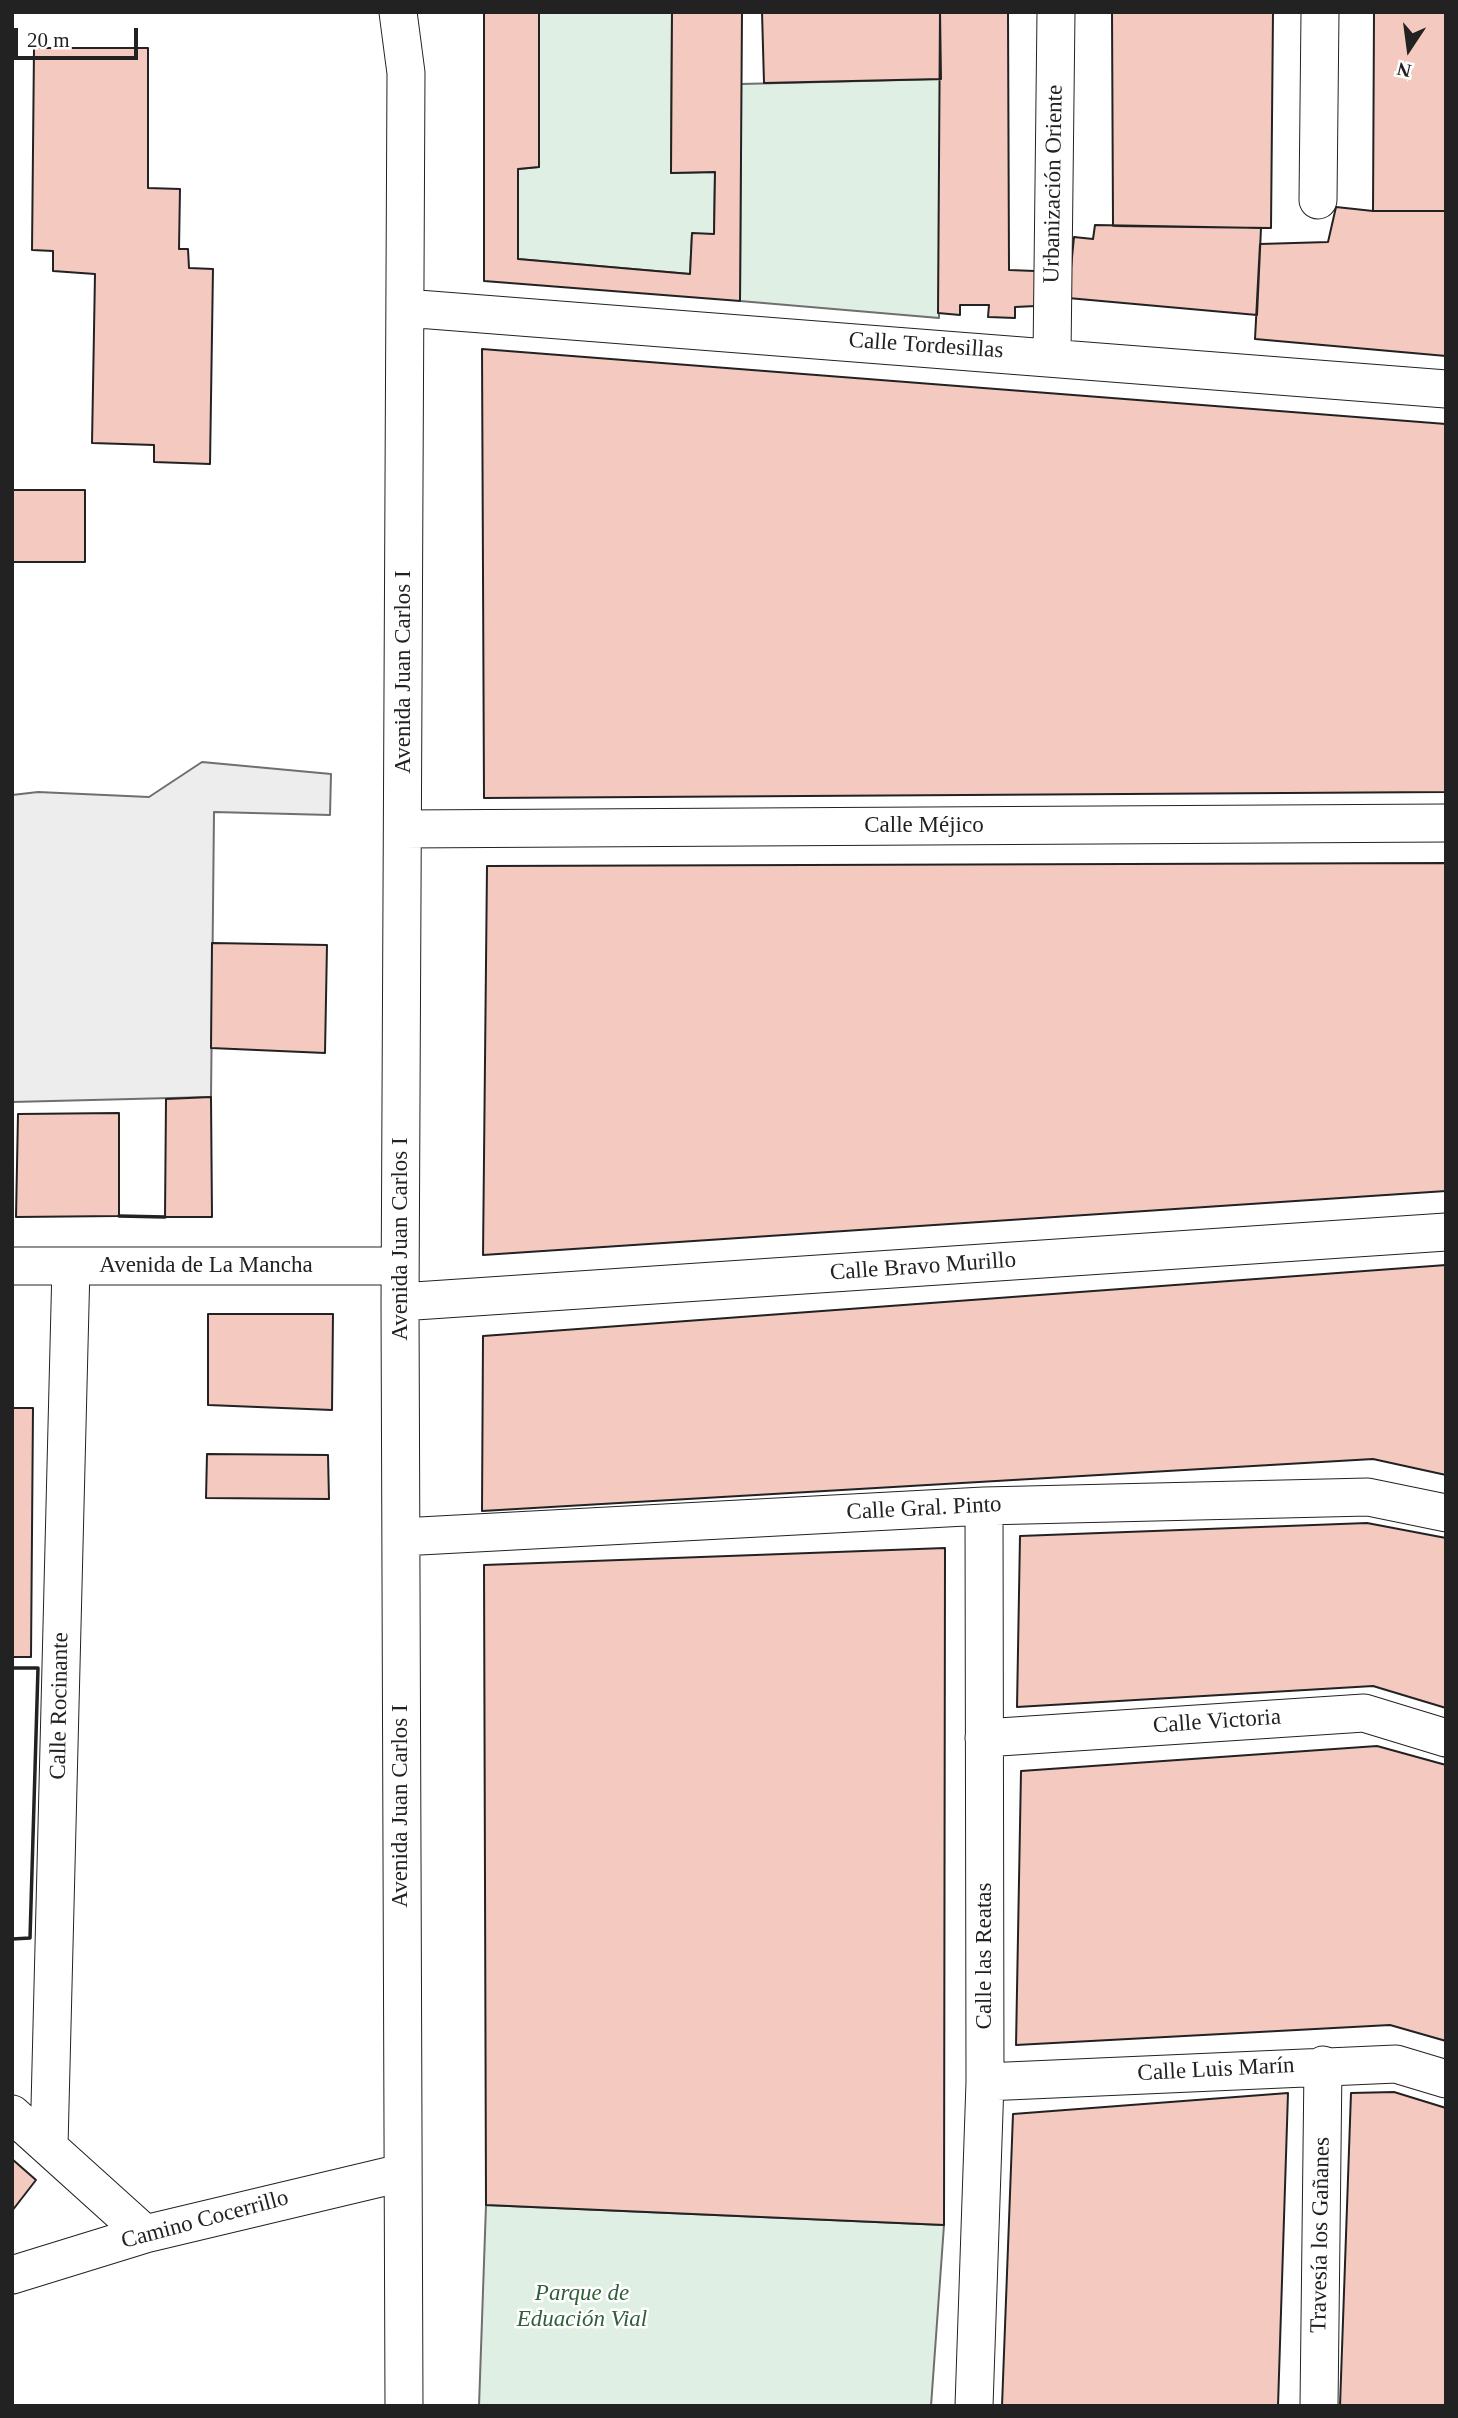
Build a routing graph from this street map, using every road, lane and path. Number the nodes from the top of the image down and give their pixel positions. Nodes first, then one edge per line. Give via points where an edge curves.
1 (398, 12) edge
2 (418, 12) edge
3 (1056, 12) edge
4 (1320, 12) edge
5 (406, 73) junction
6 (1318, 200) dead end
7 (405, 307) junction
8 (1052, 356) junction
9 (1446, 389) edge
10 (1446, 823) edge
11 (403, 829) junction
12 (1446, 1233) edge
13 (12, 1266) edge
14 (71, 1266) junction
15 (400, 1284) junction
16 (984, 1506) junction
17 (1446, 1513) edge
18 (401, 1537) junction
19 (984, 1738) junction
20 (1446, 1738) edge
21 (1323, 2065) junction
22 (1446, 2079) edge
23 (985, 2082) junction
24 (12, 2114) edge
25 (49, 2146) junction
26 (401, 2173) junction
27 (145, 2234) junction
28 (12, 2275) edge
29 (404, 2406) edge
30 (974, 2406) edge
31 (1319, 2406) edge

1 - 5 street
2 - 5 street
3 - 8 street, Urbanización Oriente
4 - 6 street
5 - 7 street, Avenida Juan Carlos I
7 - 8 street, Calle Tordesillas
7 - 11 street, Avenida Juan Carlos I
8 - 9 street, Calle Tordesillas
10 - 11 street, Calle Méjico
11 - 15 street, Avenida Juan Carlos I
12 - 15 street, Calle Bravo Murillo
13 - 14 street, Avenida de La Mancha
14 - 15 street, Avenida de La Mancha
14 - 25 street, Calle Rocinante
15 - 18 street, Avenida Juan Carlos I
16 - 17 street, Calle Gral. Pinto via 1368,1497
16 - 18 street, Calle Gral. Pinto
16 - 19 street, Calle las Reatas
18 - 26 street, Avenida Juan Carlos I
19 - 20 street, Calle Victoria via 1364,1713
19 - 23 street, Calle las Reatas
21 - 22 street, Calle Luis Marín via 1396,2064
21 - 23 street, Calle Luis Marín
21 - 31 street, Travesía los Gañanes
23 - 30 street, Calle las Reatas
24 - 25 street
25 - 27 street
26 - 27 street, Camino Cocerrillo
26 - 29 street, Avenida Juan Carlos I
27 - 28 street, Camino Cocerrillo

